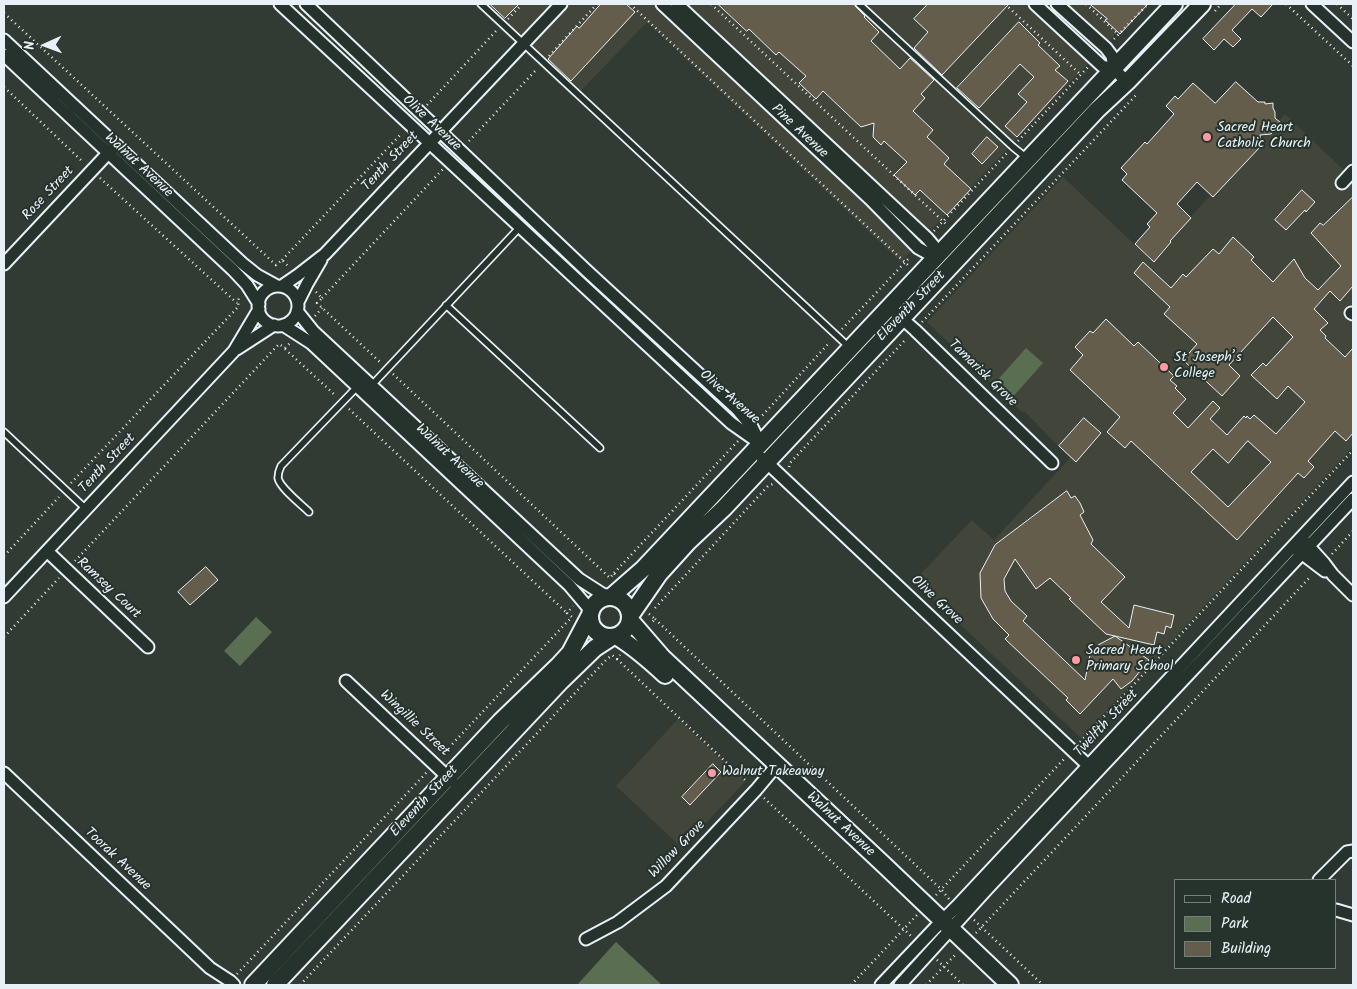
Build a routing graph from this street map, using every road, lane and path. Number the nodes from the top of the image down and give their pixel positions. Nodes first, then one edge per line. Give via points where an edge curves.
1 (280, 4) edge
2 (306, 4) edge
3 (480, 4) edge
4 (522, 4) edge
5 (561, 4) edge
6 (597, 4) edge
7 (630, 4) edge
8 (662, 4) edge
9 (677, 4) edge
10 (711, 4) edge
11 (859, 4) edge
12 (1005, 4) edge
13 (1035, 4) edge
14 (1057, 4) edge
15 (1086, 4) edge
16 (1148, 4) edge
17 (1174, 4) edge
18 (1221, 4) edge
19 (1286, 4) edge
20 (1312, 4) edge
21 (1337, 4) edge
22 (1208, 7) edge
23 (4, 13) edge
24 (1353, 19) edge
25 (503, 25) junction
26 (1119, 34) junction
27 (4, 40) edge
28 (1353, 42) edge
29 (524, 44) junction
30 (1106, 48) junction
31 (4, 55) edge
32 (1095, 60) junction
33 (544, 62) junction
34 (1353, 66) edge
35 (1114, 69) junction
36 (1081, 74) junction
37 (1134, 86) junction
38 (4, 87) edge
39 (420, 112) junction
40 (409, 124) junction
41 (441, 131) junction
42 (430, 143) junction
43 (1013, 147) junction
44 (112, 149) junction
45 (460, 150) junction
46 (450, 162) junction
47 (1034, 165) junction
48 (92, 171) junction
49 (1353, 171) edge
50 (1342, 183) dead end
51 (943, 222) junction
52 (520, 227) junction
53 (957, 235) junction
54 (927, 238) junction
55 (918, 248) junction
56 (325, 254) junction
57 (938, 256) junction
58 (282, 260) junction
59 (905, 262) junction
60 (4, 264) edge
61 (950, 267) junction
62 (298, 275) junction
63 (919, 276) junction
64 (307, 284) junction
65 (280, 286) junction
66 (322, 298) junction
67 (238, 303) dead end
68 (446, 305) junction
69 (259, 306) junction
70 (297, 307) junction
71 (322, 308) junction
72 (234, 311) dead end
73 (895, 312) junction
74 (308, 324) junction
75 (279, 325) junction
76 (914, 330) junction
77 (298, 334) junction
78 (836, 336) junction
79 (285, 348) junction
80 (234, 351) junction
81 (856, 355) junction
82 (387, 368) junction
83 (372, 385) junction
84 (358, 386) junction
85 (335, 396) dead end
86 (343, 403) dead end
87 (748, 430) junction
88 (4, 432) edge
89 (600, 448) dead end
90 (1353, 450) edge
91 (761, 452) junction
92 (1052, 463) dead end
93 (781, 476) junction
94 (1353, 482) edge
95 (65, 490) junction
96 (1353, 499) edge
97 (86, 509) junction
98 (308, 512) dead end
99 (1353, 531) edge
100 (1301, 546) junction
101 (47, 551) junction
102 (4, 556) edge
103 (1322, 565) junction
104 (66, 570) junction
105 (605, 573) junction
106 (614, 573) junction
107 (625, 586) junction
108 (591, 587) junction
109 (1353, 595) edge
110 (4, 597) edge
111 (609, 597) junction
112 (588, 608) junction
113 (567, 613) junction
114 (630, 618) junction
115 (654, 619) junction
116 (614, 636) junction
117 (4, 637) edge
118 (635, 639) junction
119 (148, 647) dead end
120 (617, 659) junction
121 (346, 681) dead end
122 (1072, 750) junction
123 (434, 763) junction
124 (1092, 769) junction
125 (773, 770) junction
126 (4, 773) edge
127 (448, 777) junction
128 (461, 789) junction
129 (756, 790) junction
130 (1353, 851) edge
131 (1320, 879) edge
132 (941, 889) junction
133 (922, 909) junction
134 (961, 909) junction
135 (1337, 910) edge
136 (1353, 915) edge
137 (981, 927) junction
138 (904, 929) junction
139 (943, 929) junction
140 (586, 939) dead end
141 (919, 945) junction
142 (962, 948) junction
143 (928, 953) junction
144 (944, 966) junction
145 (229, 984) edge
146 (253, 985) edge
147 (275, 985) edge
148 (300, 985) edge
149 (851, 985) edge
150 (881, 985) edge
151 (900, 985) edge
152 (926, 985) edge
153 (963, 985) edge
154 (994, 985) edge
155 (1010, 985) edge
156 (1043, 985) edge

1 - 40 street, Olive Avenue
2 - 39 street, Olive Avenue
3 - 25 lane
4 - 25 path
5 - 29 street, Tenth Street
6 - 33 path
7 - 59 path
8 - 55 street, Pine Avenue
9 - 54 street, Pine Avenue
10 - 51 path
11 - 43 lane
12 - 36 path
13 - 32 street
14 - 30 street
15 - 26 path
16 - 26 path
17 - 35 main road, Eleventh Street
18 - 22 path
19 - 34 path
20 - 28 street
21 - 24 path
22 - 37 main road, Eleventh Street
23 - 58 path via 276,265
25 - 29 lane
25 - 39 path
26 - 30 path
27 - 44 street, Walnut Avenue
29 - 33 lane
29 - 41 street, Tenth Street
30 - 35 street via 1112,56
31 - 44 street, Walnut Avenue
32 - 35 street
32 - 36 path
33 - 45 path
33 - 78 lane
35 - 37 street
35 - 47 main road, Eleventh Street
36 - 43 path
37 - 47 main road, Eleventh Street via 1096,110
37 - 76 path
38 - 48 path
39 - 41 street, Olive Avenue
40 - 42 street, Olive Avenue
40 - 58 path
41 - 42 street, Tenth Street
41 - 45 street, Olive Avenue
42 - 46 street, Olive Avenue
42 - 56 street, Tenth Street
43 - 47 lane
43 - 51 path
44 - 48 street, Rose Street
44 - 65 street, Walnut Avenue via 242,263
44 - 69 street, Walnut Avenue via 233,270 247,285
45 - 87 street, Olive Avenue via 737,409
46 - 52 street, Olive Avenue
46 - 66 path
47 - 53 main road, Eleventh Street
47 - 61 main road, Eleventh Street
48 - 60 street, Rose Street
48 - 67 path
49 - 50 street
51 - 53 path
51 - 54 path
52 - 68 lane
52 - 87 street, Olive Avenue via 731,422
53 - 57 main road, Eleventh Street
54 - 57 street, Pine Avenue
55 - 57 street, Pine Avenue
55 - 59 path
56 - 62 street, Tenth Street
56 - 64 street, Tenth Street
57 - 61 main road, Pine Avenue
57 - 63 main road, Eleventh Street
58 - 62 path
59 - 63 path
59 - 78 path
61 - 73 main road, Eleventh Street
62 - 65 street, Tenth Street
63 - 73 main road, Eleventh Street
64 - 66 path
64 - 70 street, Tenth Street
65 - 69 street via 267,289 260,298
65 - 70 street via 292,292
66 - 71 path via 317,303
68 - 82 lane
68 - 89 lane
69 - 75 street via 264,319
69 - 80 street, Tenth Street
70 - 74 street, Walnut Avenue
70 - 75 street via 292,320
71 - 74 path
71 - 82 path
72 - 95 path
73 - 76 street, Tamarisk Grove
73 - 81 main road, Eleventh Street
74 - 83 street, Walnut Avenue
75 - 77 street, Walnut Avenue
75 - 80 street, Tenth Street
76 - 92 street, Tamarisk Grove
76 - 93 path
77 - 79 path
77 - 84 street, Walnut Avenue
78 - 81 lane
78 - 87 path
79 - 85 path
79 - 104 path via 279,344
80 - 97 street, Tenth Street
81 - 91 main road, Eleventh Street
82 - 83 lane
82 - 105 path
83 - 108 street, Walnut Avenue
84 - 98 lane via 278,472 282,485
84 - 112 street, Walnut Avenue via 569,585
86 - 113 path
87 - 91 street, Olive Avenue
87 - 106 path
88 - 95 lane
90 - 122 path
91 - 93 street, Olive Grove
91 - 107 main road, Eleventh Street
91 - 114 main road, Eleventh Street via 724,508 659,574
93 - 115 path via 649,614
93 - 122 street, Olive Grove
94 - 100 street, Twelfth Street
95 - 97 lane
95 - 102 path
96 - 100 street, Twelfth Street
97 - 101 street, Tenth Street
99 - 103 path
100 - 103 street
100 - 124 street, Twelfth Street
101 - 104 street, Ramsey Court
101 - 110 street, Tenth Street
103 - 109 street
103 - 137 path
104 - 117 path
104 - 119 street, Ramsey Court
105 - 106 path via 610,578
105 - 108 path
106 - 107 path
107 - 111 main road, Eleventh Street
108 - 111 street, Walnut Avenue
111 - 112 main road
111 - 114 main road via 622,601
112 - 113 path
112 - 116 main road via 594,628 605,636
112 - 127 main road, Eleventh Street via 570,653
113 - 123 path via 572,617
114 - 116 main road via 625,630
114 - 118 main road, Walnut Avenue
115 - 118 path
115 - 132 path
116 - 118 main road, Walnut Avenue
116 - 128 main road, Eleventh Street via 579,662
118 - 120 path
118 - 125 main road, Walnut Avenue via 662,657
120 - 129 path
120 - 148 path via 612,655 606,660
121 - 123 street, Wingillie Street
122 - 124 street, Olive Grove
122 - 132 path
123 - 127 street, Wingillie Street
123 - 145 path
124 - 134 street, Twelfth Street
125 - 129 street, Willow Grove
125 - 133 main road, Walnut Avenue
126 - 145 street, Toorak Avenue
127 - 128 street, Wingillie Street
127 - 146 main road, Eleventh Street
128 - 147 main road, Eleventh Street
129 - 138 path
129 - 140 street, Willow Grove via 666,886 618,922
130 - 131 street via 1347,852
132 - 133 path
132 - 134 path
133 - 138 path
133 - 139 main road, Walnut Avenue
134 - 137 path
134 - 139 street, Twelfth Street
135 - 136 street
137 - 142 path
137 - 156 path
138 - 141 path
138 - 149 path
139 - 141 street, Twelfth Street
139 - 142 main road, Walnut Avenue
139 - 143 street, Twelfth Street
141 - 150 street, Twelfth Street
142 - 144 path
142 - 154 main road, Walnut Avenue
142 - 155 main road, Walnut Avenue
143 - 144 path
143 - 151 street, Twelfth Street
144 - 152 path
144 - 153 path

